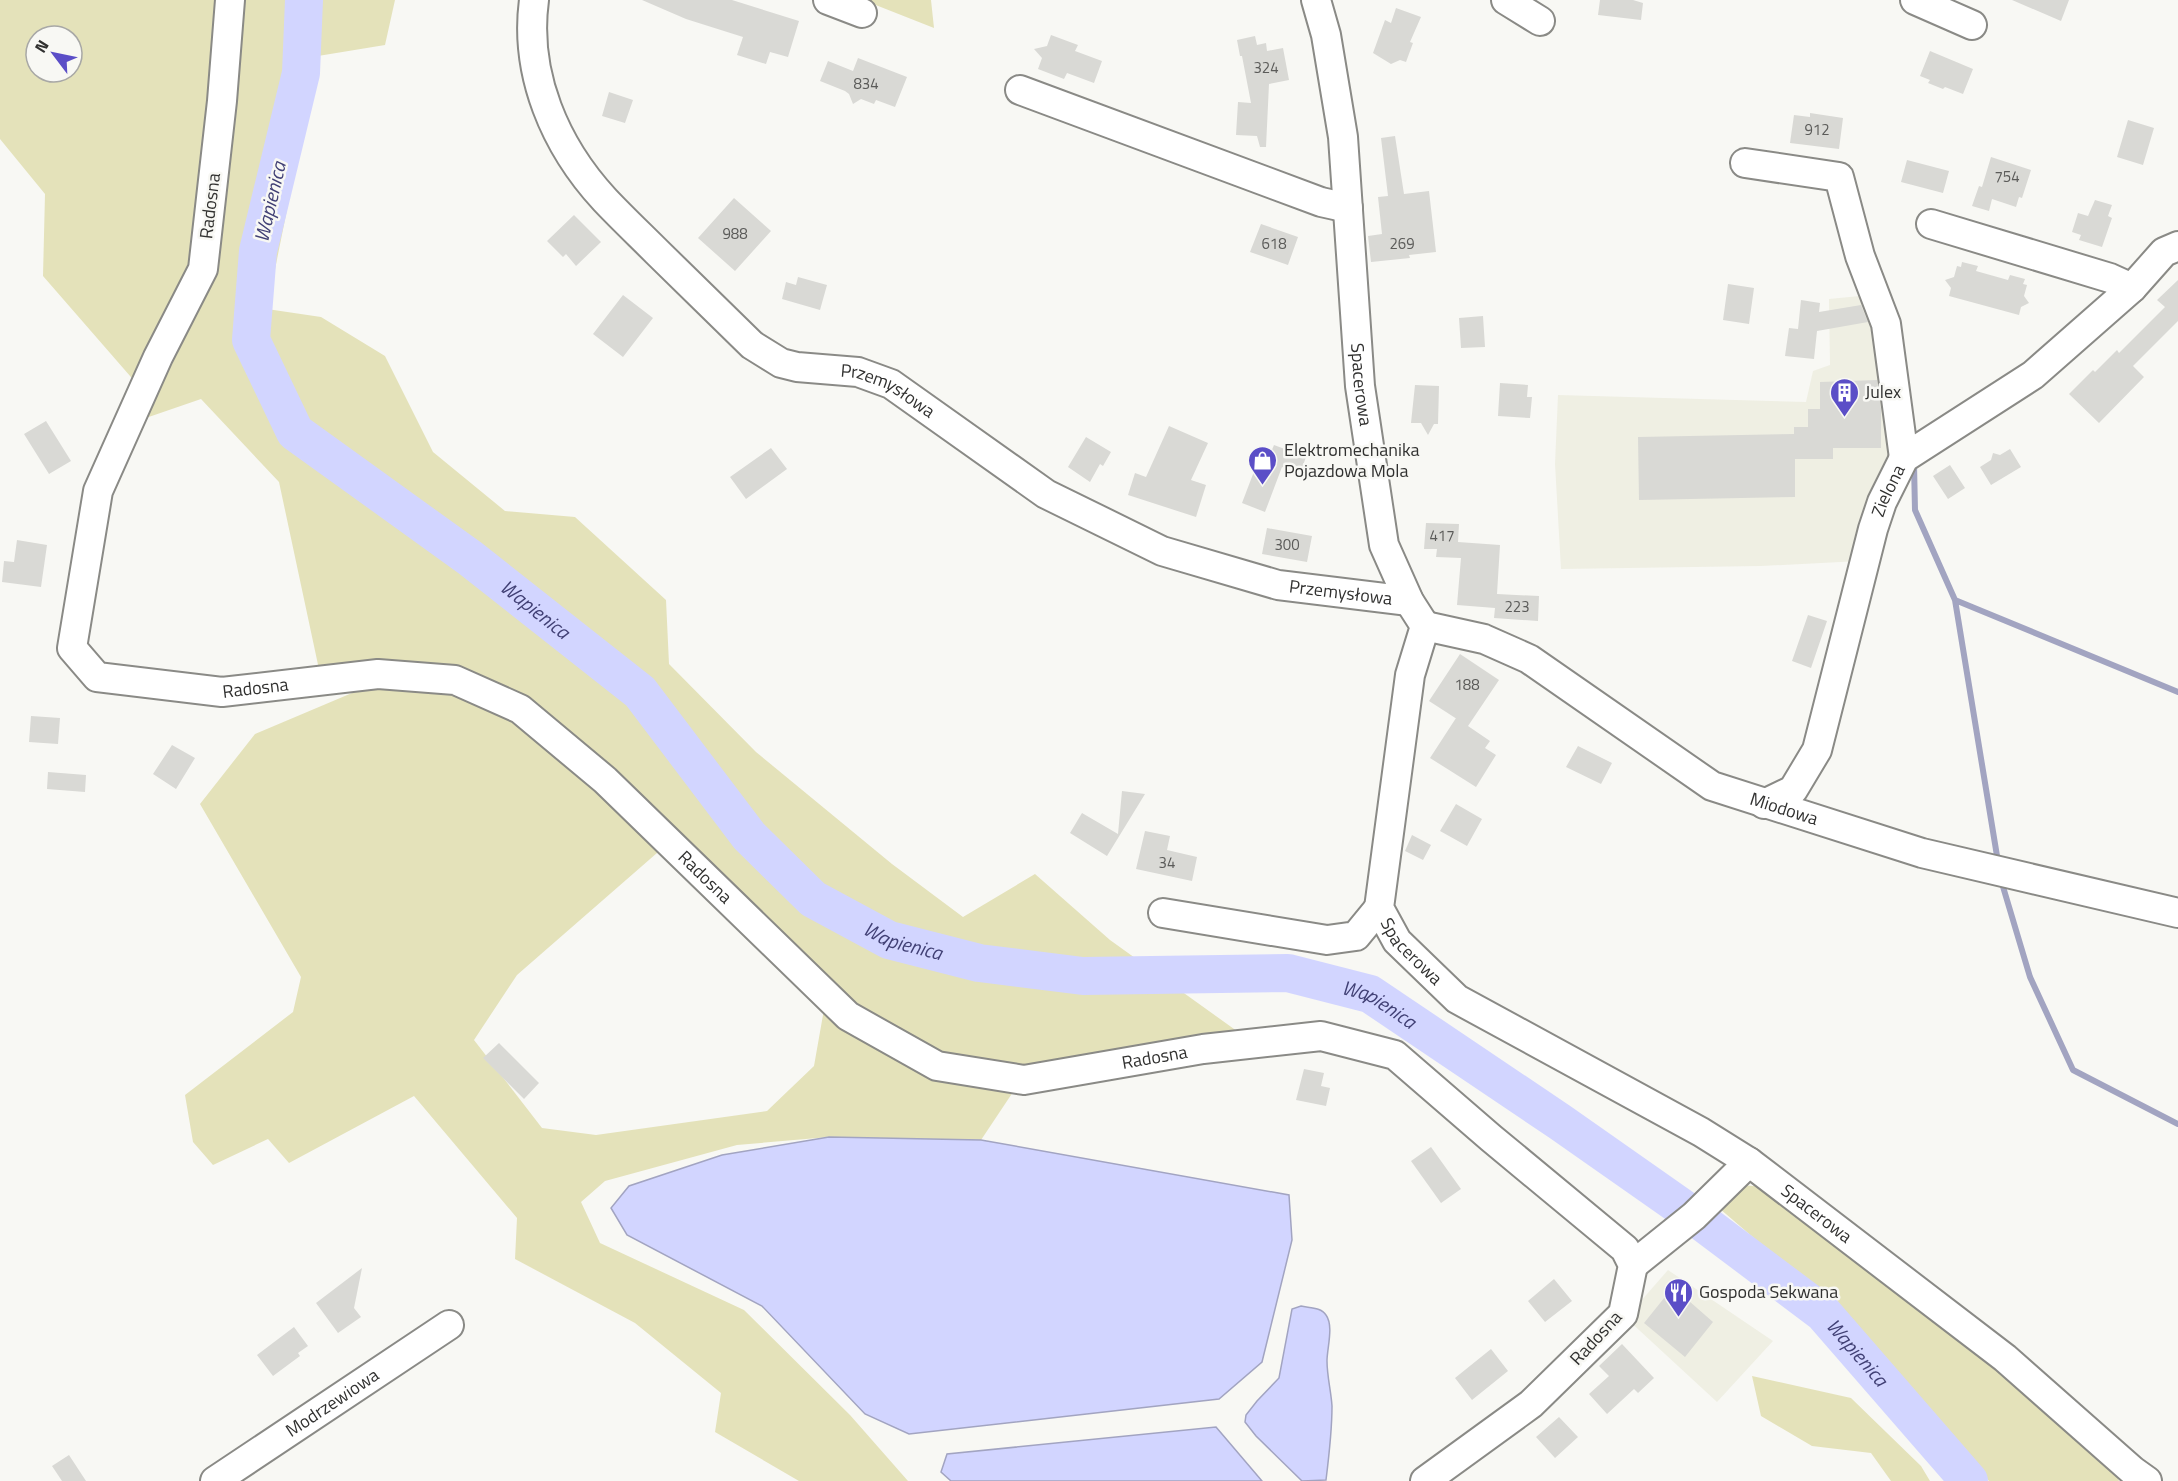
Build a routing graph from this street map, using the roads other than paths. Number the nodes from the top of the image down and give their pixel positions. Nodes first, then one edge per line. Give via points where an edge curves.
1 (230, 0) edge
2 (534, 0) edge
3 (828, 0) edge
4 (1316, 0) edge
5 (1506, 0) edge
6 (1915, 0) edge
7 (862, 13) dead end
8 (1540, 21) dead end
9 (1972, 25) dead end
10 (1020, 90) dead end
11 (1745, 163) dead end
12 (1348, 208) junction
13 (1931, 224) dead end
14 (2178, 246) edge
15 (2132, 288) junction
16 (1904, 458) junction
17 (1409, 601) junction
18 (1425, 626) junction
19 (1764, 804) junction
20 (1379, 908) junction
21 (1163, 913) dead end
22 (2178, 913) edge
23 (1749, 1162) junction
24 (1633, 1265) junction
25 (449, 1325) dead end
26 (214, 1481) edge
27 (1425, 1481) edge
28 (2147, 1481) edge

1 - 24 street, Radosna via 202,269 99,491 72,648 97,677 222,692 378,674 455,680 520,709 605,780 848,1016 937,1065 1024,1080 1203,1049 1321,1036 1395,1055 1625,1249
2 - 17 street, Przemysłowa via 532,52 543,99 566,148 604,199 766,355 797,367 858,372 891,384 1046,494 1162,551 1278,585
3 - 7 street
4 - 12 street, Spacerowa via 1343,136
5 - 8 street
6 - 9 street
10 - 12 street via 1321,202
11 - 16 street via 1839,177 1860,256 1886,324
12 - 17 street, Spacerowa via 1360,386 1384,545
13 - 15 street
14 - 15 street, Zielona via 2164,252
15 - 16 street, Zielona via 2033,375
16 - 19 street, Zielona via 1873,529 1817,750 1793,790
17 - 18 street, Spacerowa
18 - 19 street, Miodowa via 1484,639 1529,659 1712,786
18 - 20 street, Spacerowa via 1410,675
19 - 22 street, Miodowa via 1922,853
20 - 21 street via 1356,936 1327,940
20 - 23 street, Spacerowa via 1397,941 1457,999 1701,1131
23 - 24 street via 1694,1216
23 - 28 street, Spacerowa via 2005,1358
24 - 27 street, Radosna via 1623,1314 1531,1404
25 - 26 street, Modrzewiowa

